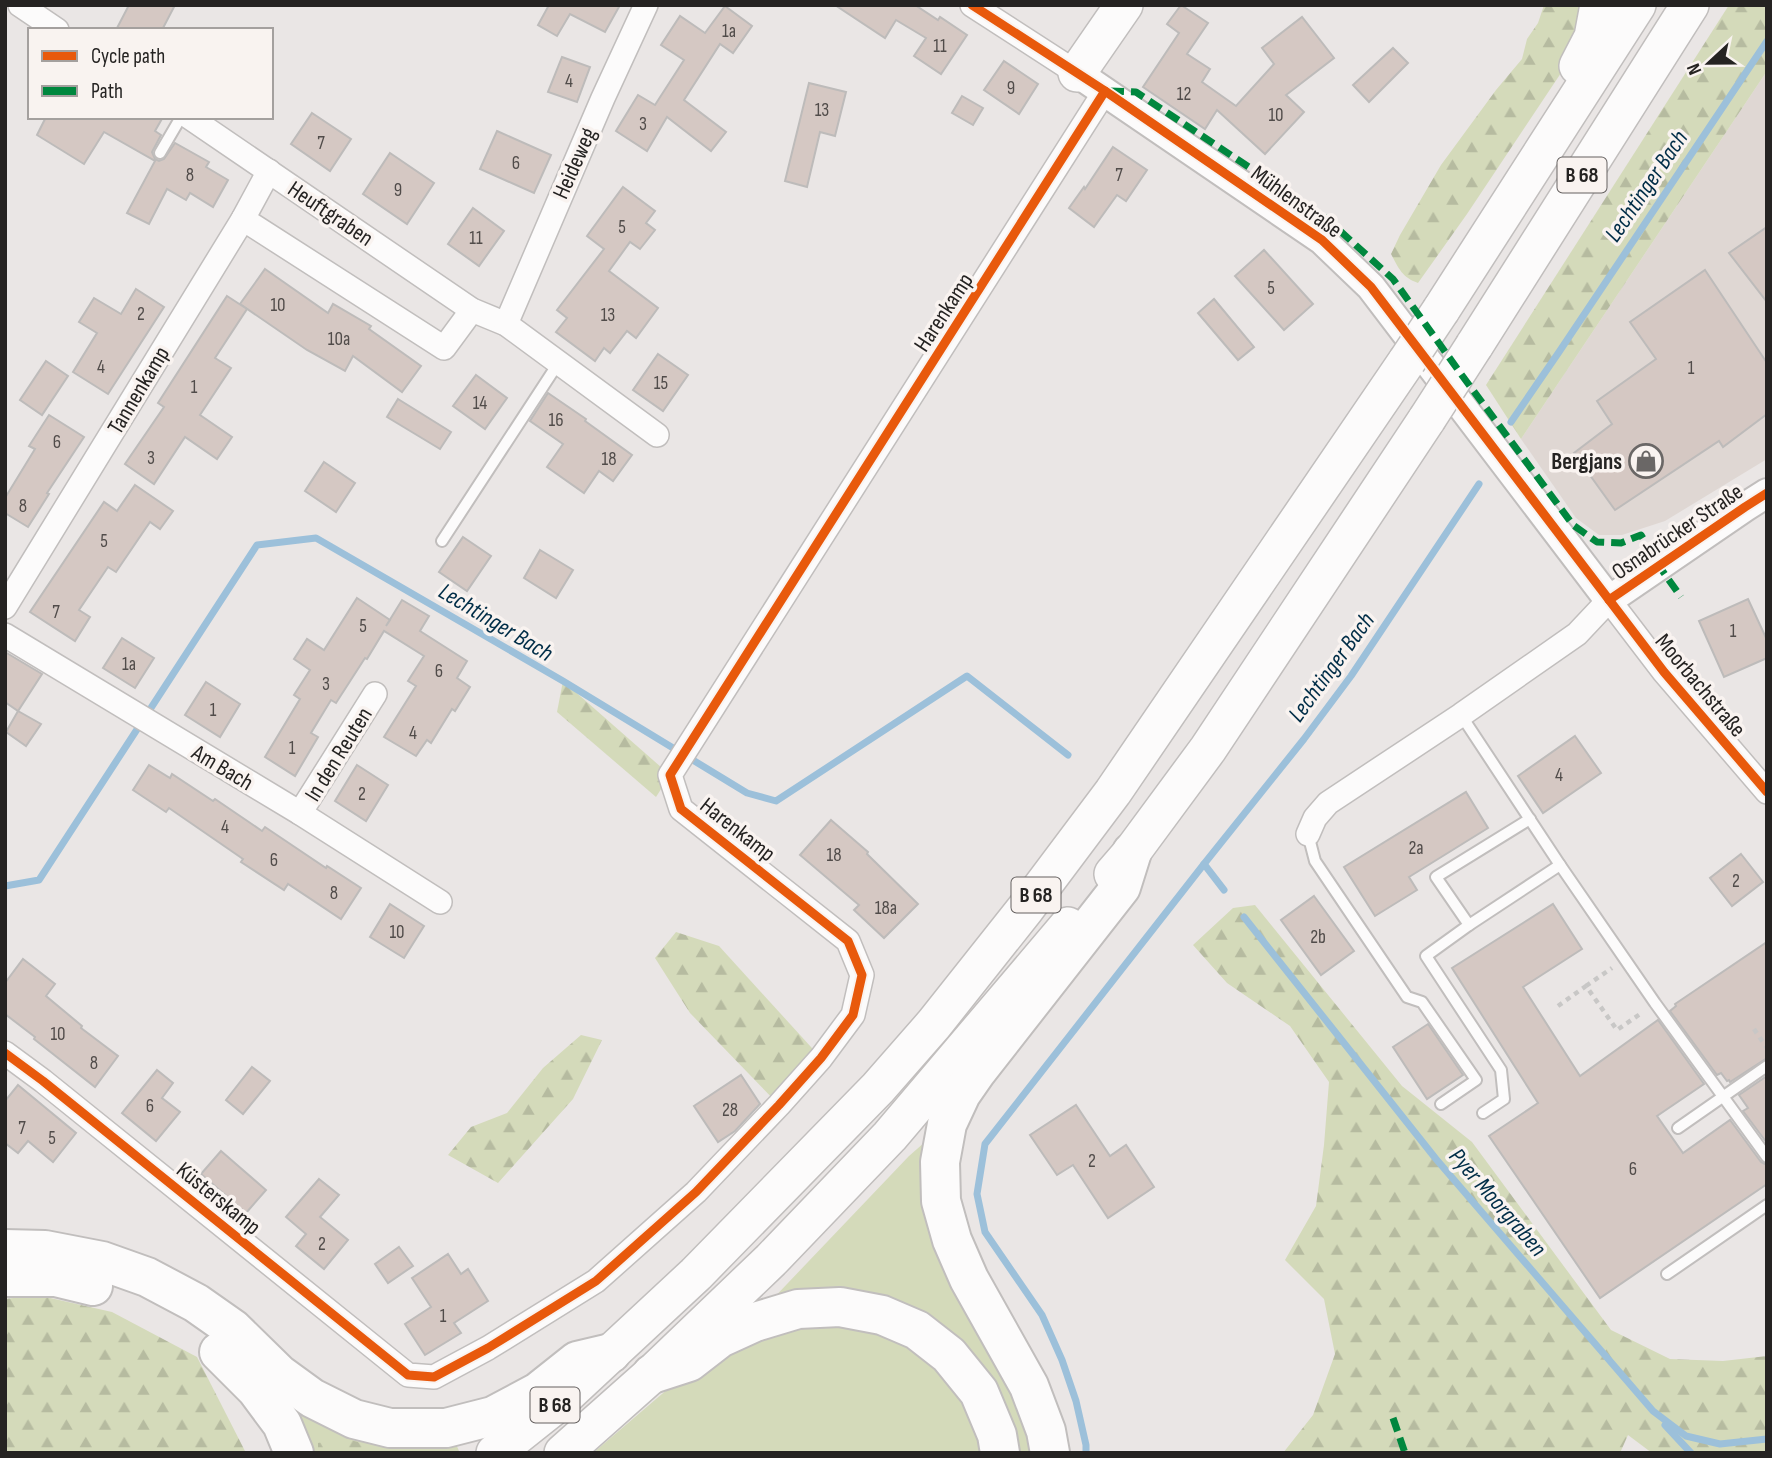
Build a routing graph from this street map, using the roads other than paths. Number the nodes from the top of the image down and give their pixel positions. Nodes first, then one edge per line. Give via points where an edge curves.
1 (20, 5) edge
2 (646, 5) edge
3 (972, 5) edge
4 (1124, 5) edge
5 (1599, 5) edge
6 (1637, 5) edge
7 (1690, 5) edge
8 (54, 28) edge
9 (1091, 82) junction
10 (180, 119) edge
11 (192, 119) edge
12 (160, 153) dead end
13 (269, 171) junction
14 (243, 219) junction
15 (1443, 307) junction
16 (472, 310) junction
17 (506, 324) junction
18 (559, 362) junction
19 (657, 435) dead end
20 (1767, 494) edge
21 (442, 541) dead end
22 (1609, 600) junction
23 (5, 607) edge
24 (5, 635) edge
25 (375, 694) dead end
26 (1461, 715) junction
27 (1767, 792) edge
28 (300, 813) junction
29 (1530, 818) junction
30 (1308, 834) joint
31 (1132, 852) junction
32 (1560, 865) junction
33 (440, 902) dead end
34 (1469, 925) junction
35 (5, 1053) edge
36 (1767, 1066) edge
37 (1723, 1095) junction
38 (1441, 1104) dead end
39 (1483, 1113) dead end
40 (1678, 1128) dead end
41 (1767, 1157) edge
42 (1767, 1205) edge
43 (5, 1249) edge
44 (1667, 1274) dead end
45 (5, 1278) edge
46 (611, 1353) junction
47 (408, 1374) joint
48 (652, 1374) junction
49 (294, 1453) edge
50 (495, 1453) edge
51 (563, 1453) edge
52 (1000, 1453) edge
53 (1050, 1453) edge

1 - 8 street
2 - 17 street, Heideweg
3 - 9 street, Mühlenstraße
4 - 9 highway
5 - 15 highway via 1593,37 1564,94 1444,281
6 - 15 highway, B 68
7 - 31 highway, B 68, bridge via 1427,419 1208,748
9 - 22 street, Mühlenstraße via 1322,240 1371,287
9 - 47 street, Harenkamp via 670,775 681,809 848,941 862,975 853,1015 821,1058 696,1192 596,1281 434,1377
10 - 12 lane
11 - 13 street, Heuftgraben
13 - 14 street, Tannenkamp
13 - 16 street, Heuftgraben
14 - 16 street via 444,348
14 - 23 street, Tannenkamp
15 - 46 highway, B 68, bridge via 1113,792 1018,919 878,1088 696,1274
16 - 17 street, Heuftgraben
17 - 18 street, Heuftgraben
18 - 19 street, Heuftgraben
18 - 21 lane
20 - 22 street, Osnabrücker Straße
22 - 26 street, Osnabrücker Straße via 1577,634
22 - 27 street, Moorbachstraße
24 - 28 street, Am Bach
25 - 28 street, In den Reuten
26 - 29 lane
26 - 30 street, Osnabrücker Straße via 1328,803
28 - 33 street, Am Bach
29 - 32 lane
29 - 34 lane via 1436,877
30 - 38 lane via 1315,861 1407,997 1422,1002 1476,1080
31 - 48 highway, B 68 via 890,1136 771,1261
31 - 53 highway via 1121,887 961,1094 947,1124 940,1163 941,1201 952,1240 1029,1386
32 - 34 lane
32 - 37 lane
34 - 39 lane via 1426,956 1501,1070 1504,1099
35 - 47 street, Küsterskamp
36 - 37 lane
37 - 40 lane
37 - 41 lane
42 - 44 lane
43 - 46 highway via 45,1250 102,1261 147,1277 233,1329 279,1374 312,1398 354,1419 390,1428 446,1428 494,1416 538,1392 577,1361
45 - 49 highway via 56,1277 108,1290 170,1316 217,1349 256,1389 282,1424
46 - 50 highway, B 68
48 - 51 highway, B 68
48 - 52 highway via 689,1362 720,1338 755,1322 798,1309 840,1307 881,1315 917,1330 949,1356 979,1392

